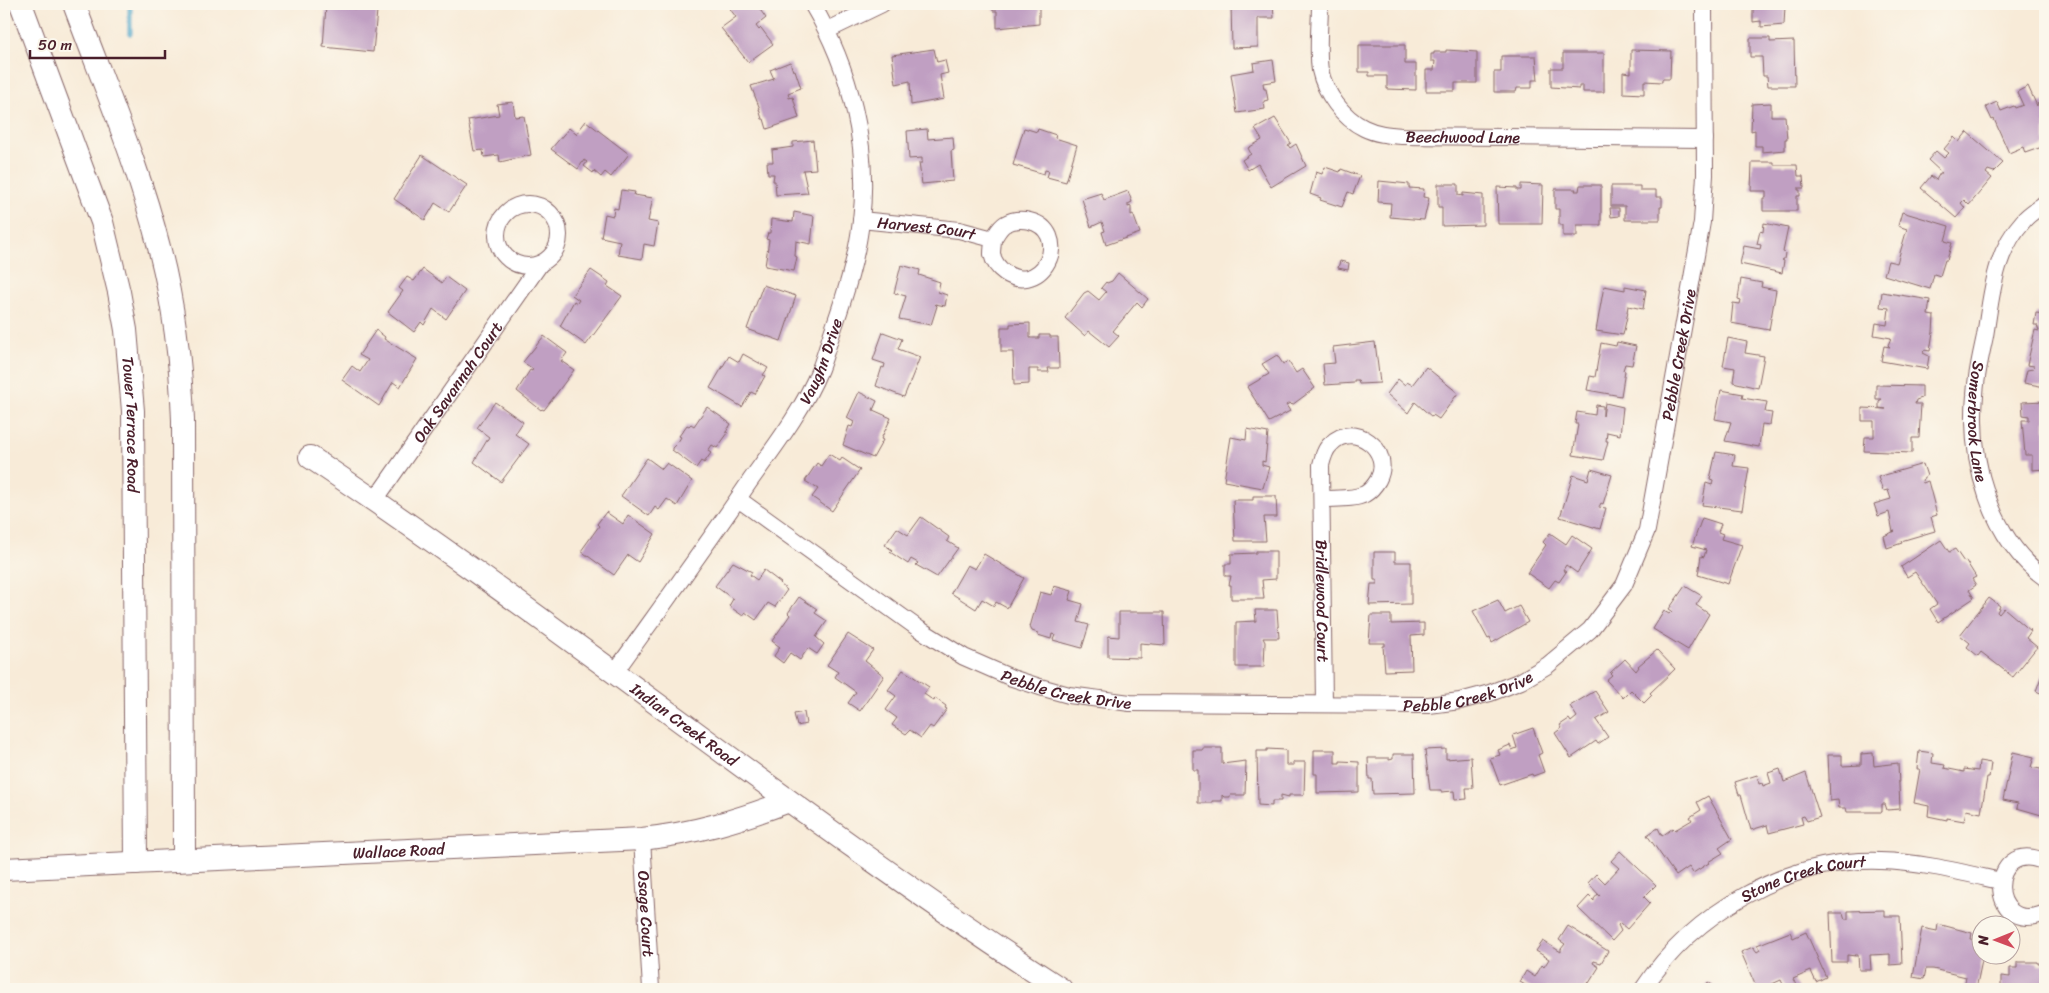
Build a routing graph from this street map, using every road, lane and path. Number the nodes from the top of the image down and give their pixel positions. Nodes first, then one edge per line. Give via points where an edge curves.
1 (21, 4) edge
2 (74, 4) edge
3 (812, 4) edge
4 (882, 4) edge
5 (1320, 4) edge
6 (1704, 4) edge
7 (828, 30) junction
8 (1705, 139) junction
9 (2045, 203) edge
10 (861, 220) junction
11 (993, 239) dead end
12 (540, 264) dead end
13 (310, 457) dead end
14 (738, 499) junction
15 (1323, 499) dead end
16 (375, 500) junction
17 (2045, 578) edge
18 (615, 672) junction
19 (1324, 704) junction
20 (789, 801) junction
21 (642, 839) junction
22 (184, 860) junction
23 (2045, 862) edge
24 (136, 863) junction
25 (4, 869) edge
26 (2000, 881) junction
27 (2045, 913) edge
28 (651, 989) edge
29 (1060, 989) edge
30 (1642, 989) edge

1 - 24 street, Tower Terrace Road via 102,222 126,330 133,411
2 - 22 street via 138,175 161,252 176,331 183,420
3 - 7 street, Vaughn Drive
4 - 7 street
5 - 8 street, Beechwood Lane via 1320,70 1338,105 1363,128 1402,136
6 - 8 street, Pebble Creek Drive
7 - 10 street, Vaughn Drive via 847,80 859,133 863,176
8 - 19 street, Pebble Creek Drive via 1702,222 1647,530 1624,585 1590,630 1570,648 1521,681 1490,694 1437,704
9 - 17 street, Somerbrook Lane via 2025,218 2008,240 1996,268 1975,395 1974,440 1988,500 1999,524 2016,549
10 - 11 street, Harvest Court via 960,230
10 - 14 street, Vaughn Drive via 844,298 819,370 792,421
12 - 16 street, Oak Savannah Court
13 - 16 street, Indian Creek Road
14 - 18 street, Vaughn Drive
14 - 19 street, Pebble Creek Drive via 919,629 964,657 1012,678 1069,695 1123,702
15 - 19 street, Bridlewood Court
16 - 18 street, Indian Creek Road
18 - 20 street, Indian Creek Road
20 - 21 street, Wallace Road via 736,821
20 - 29 street, Indian Creek Road
21 - 22 street, Wallace Road
21 - 28 street, Osage Court
22 - 24 street, Wallace Road
23 - 26 street via 2028,857 2018,859 2010,864
24 - 25 street, Wallace Road
26 - 27 street via 2003,901 2017,914 2026,917
26 - 30 street, Stone Creek Court via 1937,867 1878,861 1816,868 1751,892 1723,909 1697,928 1665,959

